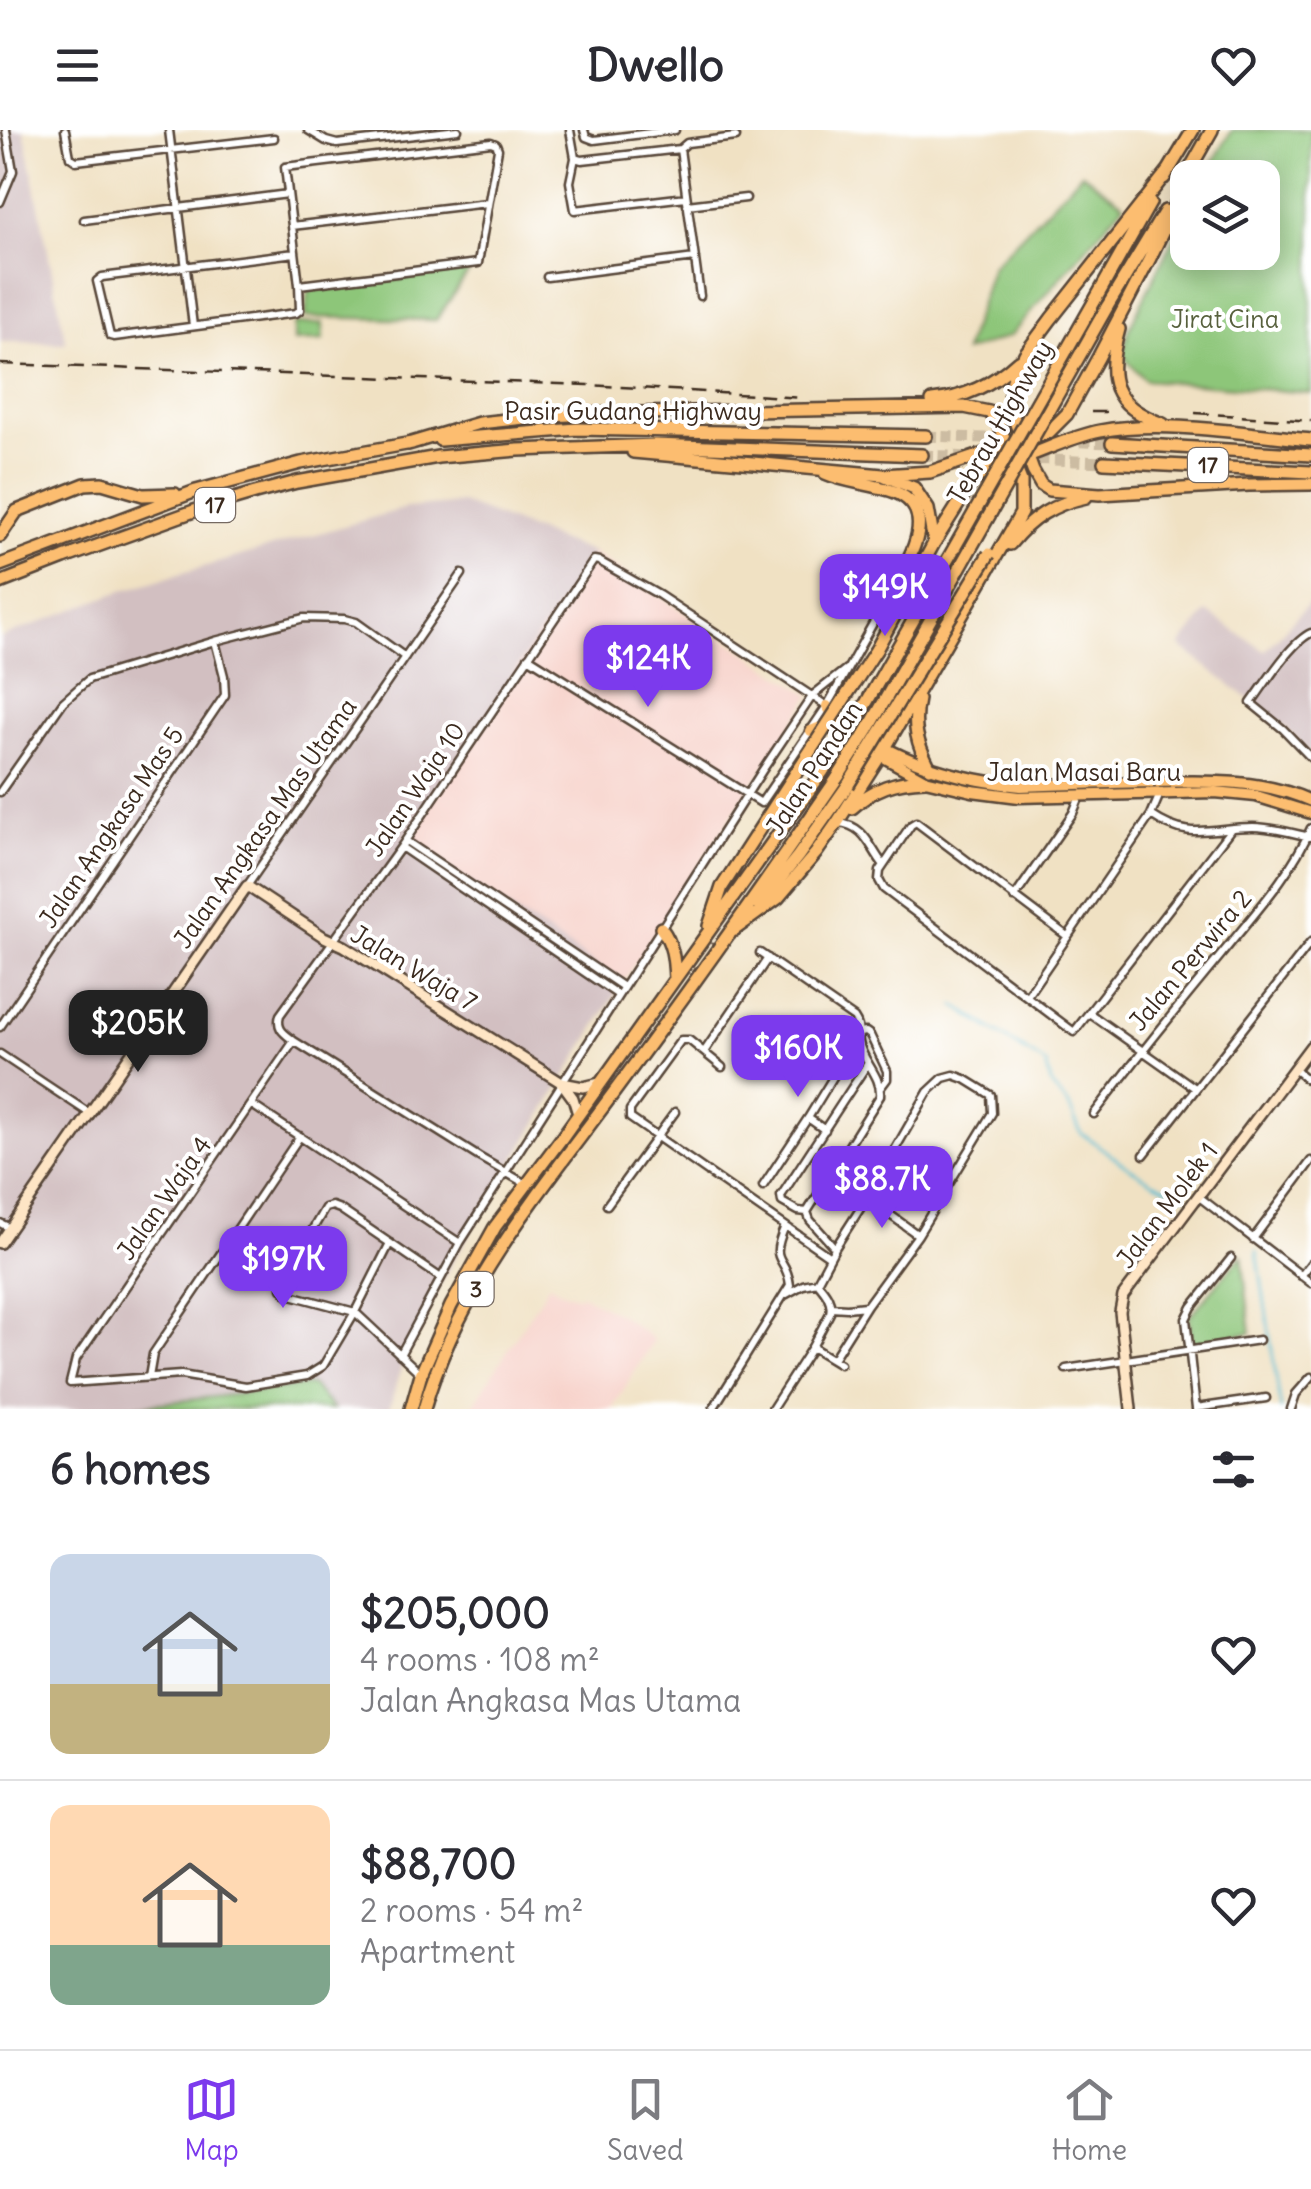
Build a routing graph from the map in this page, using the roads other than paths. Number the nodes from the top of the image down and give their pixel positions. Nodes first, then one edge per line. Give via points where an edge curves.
1 (6, 130) edge
2 (169, 130) edge
3 (308, 130) edge
4 (458, 130) edge
5 (570, 130) edge
6 (584, 130) edge
7 (675, 130) edge
8 (1193, 130) edge
9 (1212, 130) edge
10 (65, 131) edge
11 (736, 137) dead end
12 (274, 138) dead end
13 (172, 148) junction
14 (680, 148) junction
15 (1202, 148) junction
16 (575, 158) junction
17 (1196, 160) edge
18 (1168, 171) junction
19 (288, 194) junction
20 (746, 198) dead end
21 (687, 201) junction
22 (0, 202) edge
23 (487, 202) junction
24 (179, 207) junction
25 (1170, 215) edge
26 (84, 220) dead end
27 (292, 226) junction
28 (295, 252) junction
29 (694, 258) junction
30 (186, 267) junction
31 (547, 277) dead end
32 (299, 285) junction
33 (700, 296) dead end
34 (1101, 304) junction
35 (1125, 306) junction
36 (193, 326) junction
37 (1026, 354) junction
38 (808, 409) junction
39 (1182, 428) junction
40 (926, 436) tunnel mouth
41 (1311, 440) edge
42 (1022, 441) junction
43 (408, 444) junction
44 (1112, 444) tunnel mouth
45 (1008, 446) junction
46 (578, 448) junction
47 (922, 455) tunnel mouth
48 (1311, 455) edge
49 (1028, 456) junction
50 (1014, 460) junction
51 (1104, 462) tunnel mouth
52 (812, 467) junction
53 (1311, 472) edge
54 (883, 475) junction
55 (1311, 484) edge
56 (196, 491) junction
57 (1100, 494) junction
58 (0, 536) edge
59 (934, 543) junction
60 (990, 560) junction
61 (0, 566) edge
62 (462, 574) dead end
63 (0, 583) edge
64 (892, 589) joint
65 (1311, 634) edge
66 (215, 641) junction
67 (404, 657) junction
68 (528, 658) junction
69 (846, 669) junction
70 (921, 685) junction
71 (824, 686) junction
72 (813, 695) junction
73 (829, 701) junction
74 (811, 731) junction
75 (882, 752) junction
76 (1311, 758) edge
77 (823, 770) joint
78 (927, 774) junction
79 (843, 781) junction
80 (0, 792) edge
81 (1160, 794) junction
82 (746, 796) junction
83 (1080, 796) junction
84 (1311, 801) edge
85 (1311, 813) edge
86 (1151, 815) junction
87 (839, 820) junction
88 (1231, 829) junction
89 (1310, 834) edge
90 (403, 844) junction
91 (882, 868) junction
92 (246, 886) junction
93 (1014, 898) junction
94 (662, 928) junction
95 (731, 932) junction
96 (1067, 936) junction
97 (704, 939) junction
98 (332, 942) junction
99 (1311, 942) edge
100 (760, 953) dead end
101 (768, 958) junction
102 (676, 979) junction
103 (623, 987) junction
104 (618, 995) junction
105 (1027, 996) junction
106 (1090, 1013) junction
107 (0, 1027) edge
108 (860, 1032) junction
109 (294, 1041) junction
110 (1311, 1046) edge
111 (1141, 1050) junction
112 (704, 1053) junction
113 (0, 1054) edge
114 (869, 1062) junction
115 (722, 1067) dead end
116 (1294, 1070) junction
117 (600, 1082) junction
118 (562, 1083) junction
119 (1311, 1083) edge
120 (881, 1087) junction
121 (1195, 1088) junction
122 (252, 1105) junction
123 (675, 1112) dead end
124 (89, 1113) junction
125 (578, 1114) junction
126 (1094, 1114) dead end
127 (808, 1118) junction
128 (826, 1130) junction
129 (300, 1136) junction
130 (658, 1138) junction
131 (892, 1155) junction
132 (1144, 1155) dead end
133 (1311, 1161) edge
134 (506, 1173) junction
135 (526, 1184) junction
136 (763, 1186) dead end
137 (945, 1190) junction
138 (1198, 1196) junction
139 (867, 1198) junction
140 (607, 1205) dead end
141 (807, 1212) junction
142 (5, 1225) edge
143 (785, 1226) junction
144 (918, 1235) junction
145 (1252, 1238) junction
146 (0, 1243) edge
147 (390, 1243) junction
148 (460, 1243) junction
149 (836, 1248) junction
150 (830, 1257) junction
151 (1231, 1258) dead end
152 (1311, 1264) edge
153 (1301, 1276) junction
154 (441, 1278) junction
155 (818, 1282) junction
156 (1311, 1283) edge
157 (785, 1295) junction
158 (866, 1305) junction
159 (831, 1307) junction
160 (355, 1312) junction
161 (1259, 1340) dead end
162 (812, 1346) junction
163 (1188, 1350) junction
164 (400, 1355) junction
165 (1124, 1359) junction
166 (1066, 1369) dead end
167 (422, 1374) junction
168 (149, 1377) junction
169 (1311, 1377) edge
170 (1266, 1398) dead end
171 (1196, 1408) edge
172 (411, 1409) edge
173 (424, 1409) edge
174 (713, 1409) edge
175 (772, 1409) edge
176 (1129, 1409) edge
177 (1291, 1409) edge

1 - 22 street via 13,171
2 - 13 street
3 - 4 street via 343,144
5 - 16 street
6 - 7 street via 594,140
8 - 18 highway, Jalan Pandan / 3
9 - 15 highway, Jalan Pandan / 3
10 - 13 street via 76,161
11 - 14 street
12 - 13 street
13 - 24 street
14 - 16 street
14 - 21 street
15 - 17 highway
15 - 34 highway, Jalan Pandan / 3
16 - 21 street via 573,208
18 - 34 highway, Jalan Pandan / 3
18 - 37 highway
19 - 23 street via 285,167 492,142 498,149
19 - 24 street
19 - 27 street
20 - 21 street
21 - 29 street
23 - 27 street
23 - 32 street via 477,264
24 - 26 street
24 - 30 street
25 - 35 highway
27 - 28 street
28 - 30 street
28 - 32 street
29 - 31 street
29 - 33 street
30 - 36 street
30 - 36 street via 98,281 112,337
32 - 36 street via 296,314
34 - 77 highway, Tebrau Highway / 3, bridge
34 - 79 highway, Jalan Pandan / 3, bridge
35 - 39 highway via 1111,358 1115,388 1143,415
35 - 42 highway via 1067,414 1049,432
37 - 38 highway via 994,380 952,398
37 - 42 highway via 1010,390
38 - 43 highway via 534,417 479,423
38 - 45 highway via 964,406 997,420
39 - 41 highway
39 - 49 highway via 1103,430
40 - 43 highway, Pasir Gudang Highway / 17 via 576,429
42 - 45 highway
42 - 49 highway
43 - 56 highway, Pasir Gudang Highway / 17
44 - 48 highway, 17
45 - 50 highway
45 - 54 highway via 930,472
46 - 47 highway, Pasir Gudang Highway / 17 via 655,444
46 - 52 highway
46 - 63 highway, Pasir Gudang Highway / 17 via 438,457 297,482
49 - 50 highway
49 - 57 highway via 1049,490
50 - 59 highway via 976,478
50 - 60 highway via 1020,504
51 - 53 highway, 17
52 - 54 highway
52 - 64 highway via 893,491 913,508 918,533
54 - 59 highway via 914,488 928,508
55 - 57 highway
56 - 58 highway via 142,495 85,484 17,511
56 - 61 highway, Pasir Gudang Highway / 17
57 - 60 highway via 1038,516
59 - 97 highway, bridge via 876,650 722,887
60 - 70 highway
60 - 79 highway, bridge
62 - 67 street, Jalan Angkasa Mas Utama
64 - 69 street
65 - 76 street via 1251,702
66 - 67 street via 304,618 344,619
66 - 80 street via 89,679 63,702
66 - 107 street, Jalan Angkasa Mas 5 via 225,694
67 - 92 street, Jalan Angkasa Mas Utama
68 - 72 street, Jalan Waja 10 via 599,560
68 - 82 street
68 - 90 street, Jalan Waja 10
69 - 71 street
69 - 73 street
70 - 75 highway
70 - 78 highway via 915,737
71 - 72 street
71 - 73 street via 830,688
72 - 73 street
72 - 82 street
73 - 74 street
73 - 75 main road, Jalan Masai Baru via 836,721
74 - 75 main road, Jalan Masai Baru via 826,725
74 - 82 street via 764,803
75 - 78 main road, Jalan Masai Baru
75 - 87 highway
77 - 97 highway, Jalan Pandan / 3
78 - 83 main road, Jalan Masai Baru via 995,796
78 - 84 main road, Jalan Masai Baru via 1021,786 1219,781 1257,784
78 - 87 highway via 878,788
79 - 95 highway, Jalan Pandan / 3
81 - 83 main road, Jalan Masai Baru
81 - 85 main road, Jalan Masai Baru via 1256,796
81 - 86 street
82 - 94 street
83 - 93 street
86 - 88 street via 1172,829
86 - 96 street
87 - 91 street via 867,837
87 - 95 highway via 778,898
88 - 89 street
88 - 106 street
89 - 111 street, Jalan Perwira 2 via 1274,891
90 - 98 street, Jalan Waja 10
90 - 103 street
90 - 104 street
91 - 93 street via 916,822
91 - 105 street via 880,883 887,891
92 - 98 street, Jalan Waja 7
92 - 124 street, Jalan Angkasa Mas Utama
93 - 96 street
94 - 102 highway
94 - 103 street
95 - 173 highway, Jalan Pandan / 3 via 502,1244 443,1357
96 - 105 street
97 - 102 highway, Jalan Pandan / 3
98 - 109 street via 280,1016 280,1031
98 - 118 street, Jalan Waja 7
99 - 121 street
100 - 101 street
101 - 108 street via 854,1018
101 - 112 street
102 - 117 highway, Jalan Pandan / 3
103 - 104 street
104 - 118 street
105 - 106 street via 1074,1032
106 - 111 street
108 - 114 street
108 - 120 street via 870,1034 887,1071
108 - 127 street
109 - 122 street, Jalan Waja 4
109 - 134 street
110 - 116 street, Jalan Molek 1
111 - 121 street
111 - 126 street, Jalan Perwira 2
112 - 115 street
112 - 130 street via 681,1040 630,1110 630,1118
113 - 124 street
114 - 120 street
114 - 128 street
116 - 119 street
116 - 138 street, Jalan Molek 1
117 - 118 street via 582,1088
117 - 125 highway, Jalan Pandan / 3
118 - 125 street
118 - 134 street
120 - 141 street
121 - 132 street
122 - 129 street
122 - 168 street, Jalan Waja 4 via 76,1359 70,1382
123 - 130 street
124 - 142 street, Jalan Angkasa Mas Utama
125 - 135 highway, Jalan Pandan / 3
127 - 128 street
127 - 136 street
128 - 141 street via 781,1196
129 - 148 street
129 - 168 street via 153,1354
130 - 140 street
130 - 143 street
131 - 137 street
131 - 137 street via 928,1092 944,1078 966,1079 992,1095 992,1113
131 - 139 street
133 - 145 street
134 - 135 street
134 - 148 street
135 - 167 highway, Jalan Pandan / 3 via 450,1306
137 - 144 street
138 - 145 street
138 - 165 street, Jalan Molek 1 via 1123,1296
139 - 144 street
139 - 149 street
141 - 149 street
142 - 146 street, Jalan Angkasa Mas Utama
143 - 150 street
143 - 157 street via 776,1247 790,1278
144 - 158 street
145 - 153 street
147 - 154 street
147 - 160 street
147 - 160 street via 340,1209 326,1208 283,1280 288,1294
148 - 154 street
149 - 150 street
150 - 155 street
151 - 163 street via 1188,1314
152 - 153 street
153 - 156 street
154 - 164 street
155 - 157 street
155 - 159 street
157 - 174 street
158 - 159 street
158 - 162 street via 836,1361
159 - 162 street
160 - 164 street
160 - 168 street via 323,1366 308,1376 246,1386
161 - 163 street
162 - 175 street
163 - 165 street
163 - 171 street
164 - 167 street
165 - 166 street
165 - 176 street, Jalan Molek 1
167 - 172 highway, Jalan Pandan / 3
169 - 177 street
170 - 171 street

